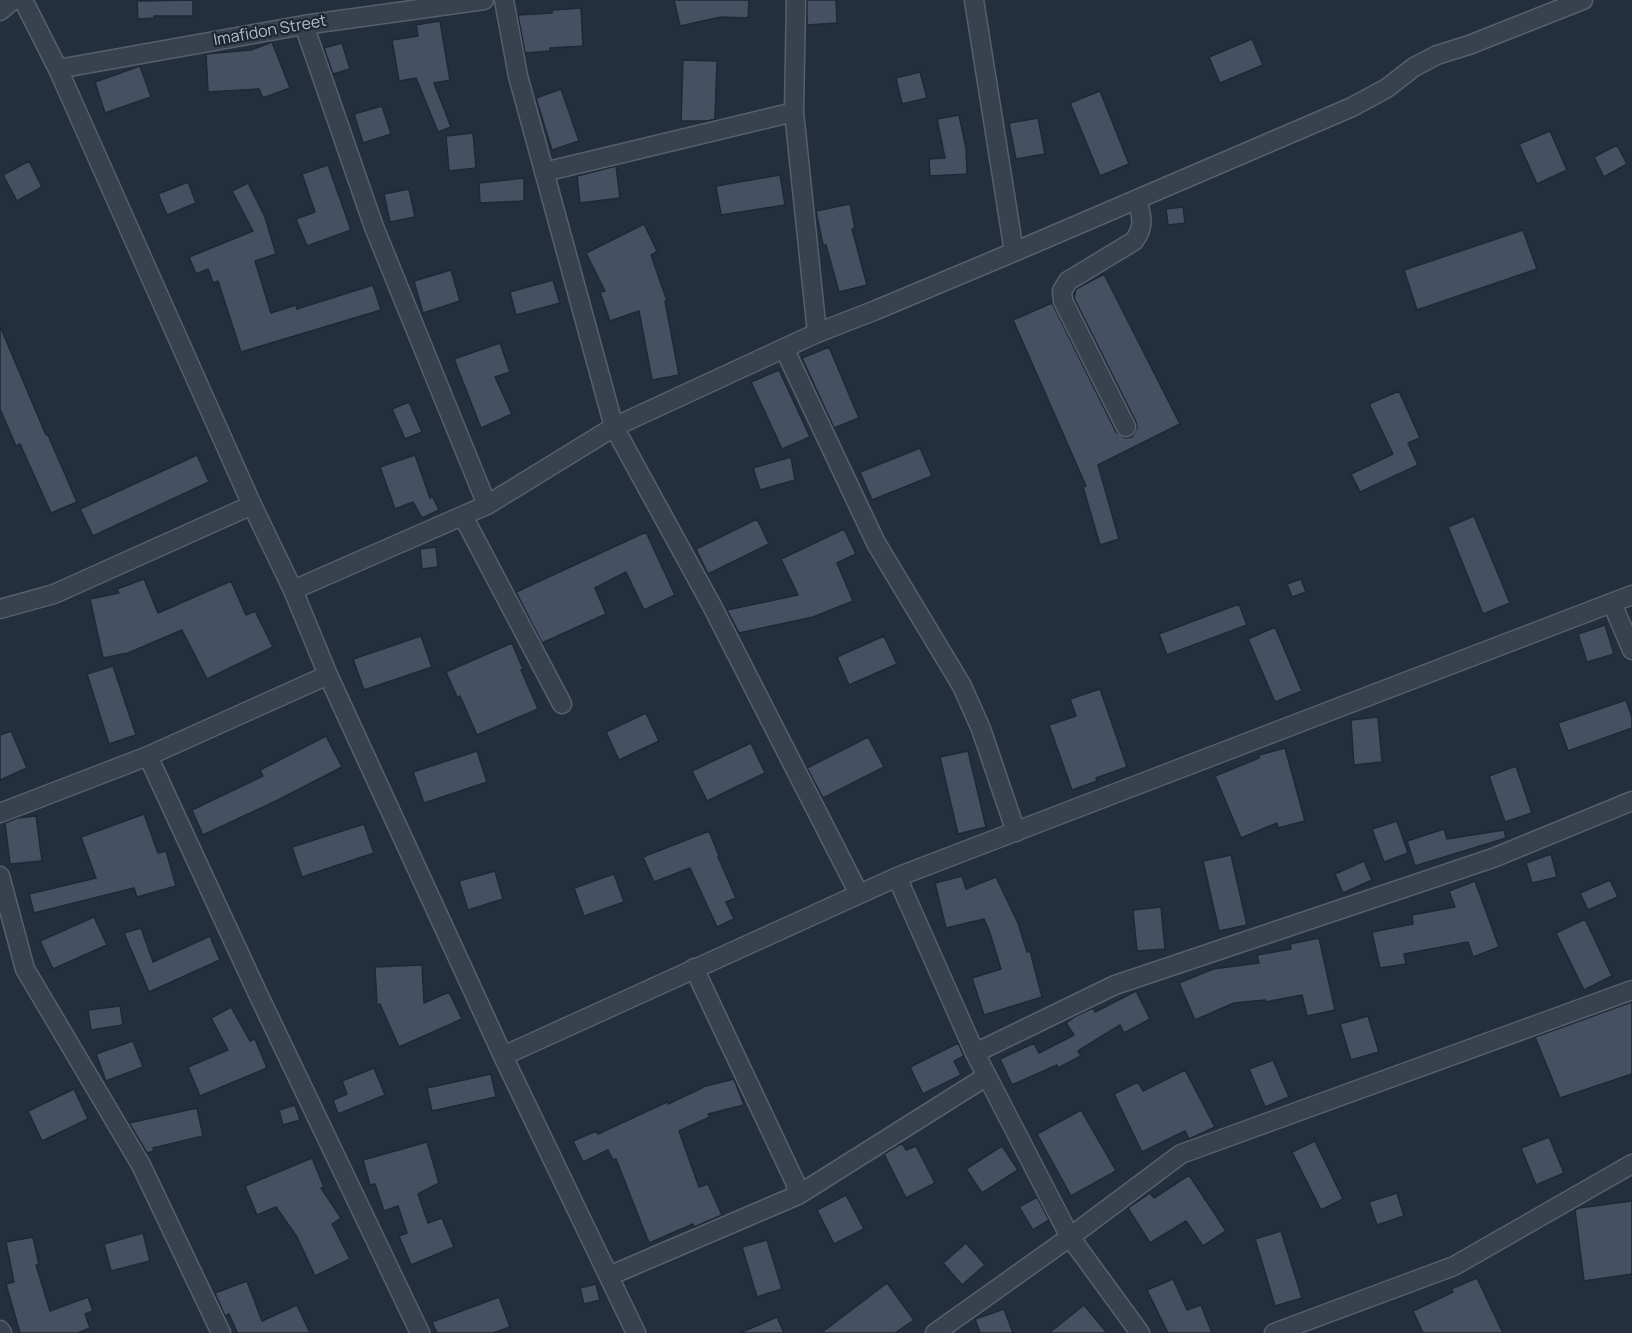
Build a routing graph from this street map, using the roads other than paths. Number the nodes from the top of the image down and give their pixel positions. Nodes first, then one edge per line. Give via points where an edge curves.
1 (13, 0) edge
2 (23, 0) edge
3 (484, 0) edge
4 (504, 0) edge
5 (796, 0) edge
6 (974, 0) edge
7 (1583, 0) edge
8 (0, 11) edge
9 (304, 25) junction
10 (58, 69) junction
11 (794, 112) junction
12 (544, 172) junction
13 (1137, 199) junction
14 (1014, 252) junction
15 (817, 333) junction
16 (784, 348) junction
17 (614, 428) junction
18 (1126, 428) dead end
19 (252, 505) junction
20 (487, 505) junction
21 (463, 516) junction
22 (294, 590) junction
23 (1632, 595) edge
24 (1612, 603) junction
25 (0, 609) edge
26 (1632, 650) edge
27 (328, 675) junction
28 (562, 704) dead end
29 (148, 756) junction
30 (1632, 801) edge
31 (0, 813) edge
32 (1016, 832) junction
33 (0, 876) edge
34 (897, 878) junction
35 (859, 894) junction
36 (694, 968) junction
37 (1632, 990) edge
38 (975, 1053) junction
39 (503, 1056) junction
40 (987, 1076) junction
41 (1632, 1164) edge
42 (798, 1195) junction
43 (1070, 1237) junction
44 (609, 1276) junction
45 (221, 1333) edge
46 (420, 1333) edge
47 (636, 1333) edge
48 (934, 1333) edge
49 (1140, 1333) edge
50 (1274, 1333) edge

1 - 8 street
2 - 10 street
3 - 9 street, Imafidon Street
4 - 12 street via 518,76
5 - 11 street
6 - 14 street
7 - 13 street via 1437,55 1352,107
9 - 10 street, Imafidon Street
9 - 20 street via 374,227
10 - 19 street
11 - 12 street
11 - 15 street
12 - 17 street
13 - 14 street
13 - 18 street via 1143,220 1134,241 1068,280 1062,291 1063,301
14 - 15 street
15 - 16 street
16 - 17 street
16 - 32 street via 876,543 962,686
17 - 20 street
17 - 35 street via 711,604
19 - 22 street
19 - 25 street via 54,594
20 - 21 street
21 - 22 street
21 - 28 street
22 - 27 street
23 - 24 street
24 - 26 street
24 - 32 street
27 - 29 street
27 - 39 street
29 - 31 street
29 - 46 street
30 - 38 street via 1493,858 1115,985
32 - 34 street
33 - 45 street via 25,969 141,1165
34 - 35 street
34 - 38 street
35 - 36 street
36 - 39 street
36 - 42 street
37 - 43 street via 1181,1154
38 - 40 street
39 - 44 street
40 - 42 street
40 - 43 street
41 - 50 street via 1454,1266
42 - 44 street
43 - 48 street
43 - 49 street
44 - 47 street

